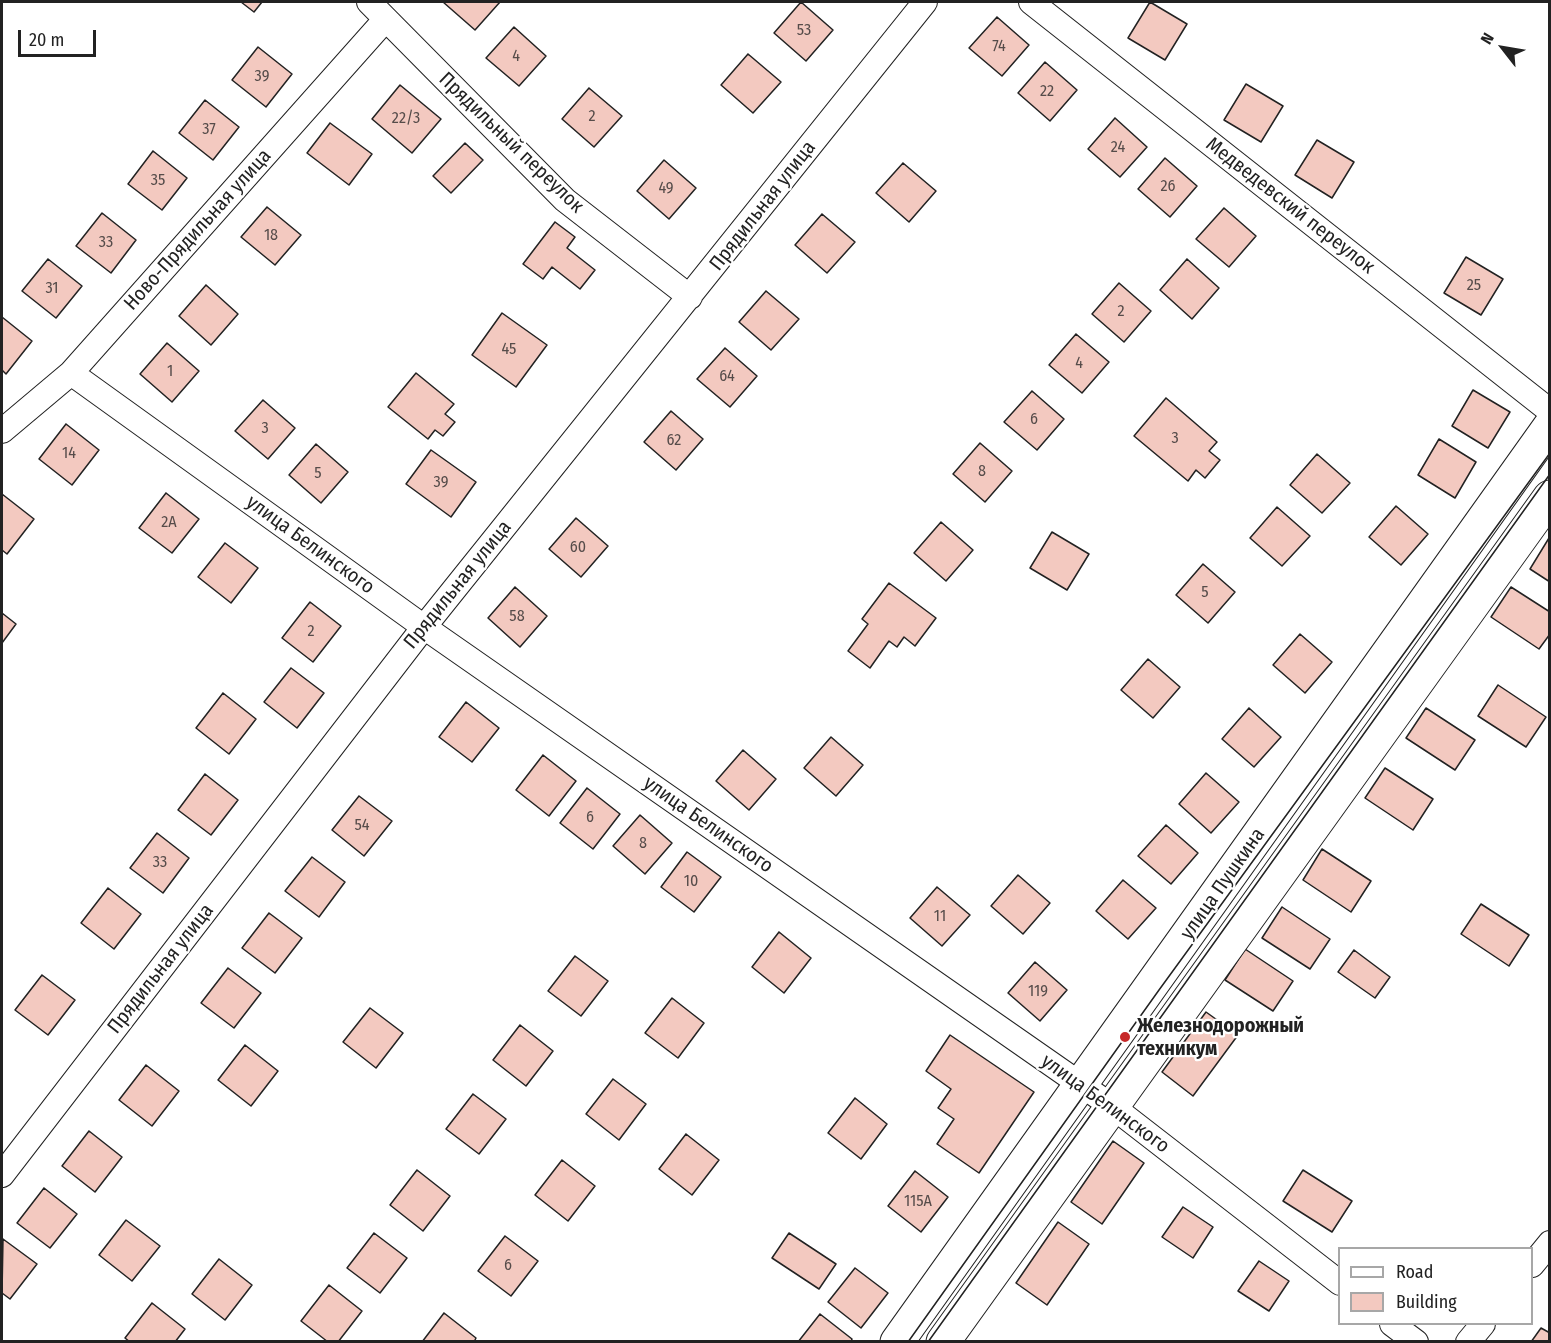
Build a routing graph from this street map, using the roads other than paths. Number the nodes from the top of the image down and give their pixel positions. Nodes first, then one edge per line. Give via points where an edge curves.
1 (369, 2) edge
2 (925, 2) edge
3 (1031, 2) edge
4 (386, 20) junction
5 (690, 297) junction
6 (71, 373) junction
7 (1550, 411) edge
8 (1550, 426) edge
9 (2, 431) edge
10 (1550, 497) edge
11 (424, 627) junction
12 (1082, 1085) junction
13 (1113, 1107) junction
14 (2, 1175) edge
15 (1550, 1243) edge
16 (1533, 1264) edge
17 (1338, 1281) edge
18 (1395, 1325) edge
19 (1481, 1325) edge
20 (897, 1341) edge
21 (943, 1341) edge
22 (1416, 1341) edge
23 (1468, 1341) edge

1 - 4 street, Прядильный переулок
2 - 5 street, Прядильная улица
3 - 7 street, Медведевский переулок
4 - 5 street, Прядильный переулок via 565,200
4 - 6 street, Ново-Прядильная улица
5 - 11 street, Прядильная улица
6 - 9 street, Ново-Прядильная улица
6 - 11 street, улица Белинского
8 - 12 main road, улица Пушкина via 1377,664
10 - 13 main road, улица Пушкина
11 - 12 street, улица Белинского
11 - 14 street, Прядильная улица
12 - 13 street, улица Белинского
12 - 20 main road, улица Пушкина
13 - 17 street, улица Белинского
13 - 21 main road, улица Пушкина
15 - 16 street
18 - 22 street
19 - 23 street

